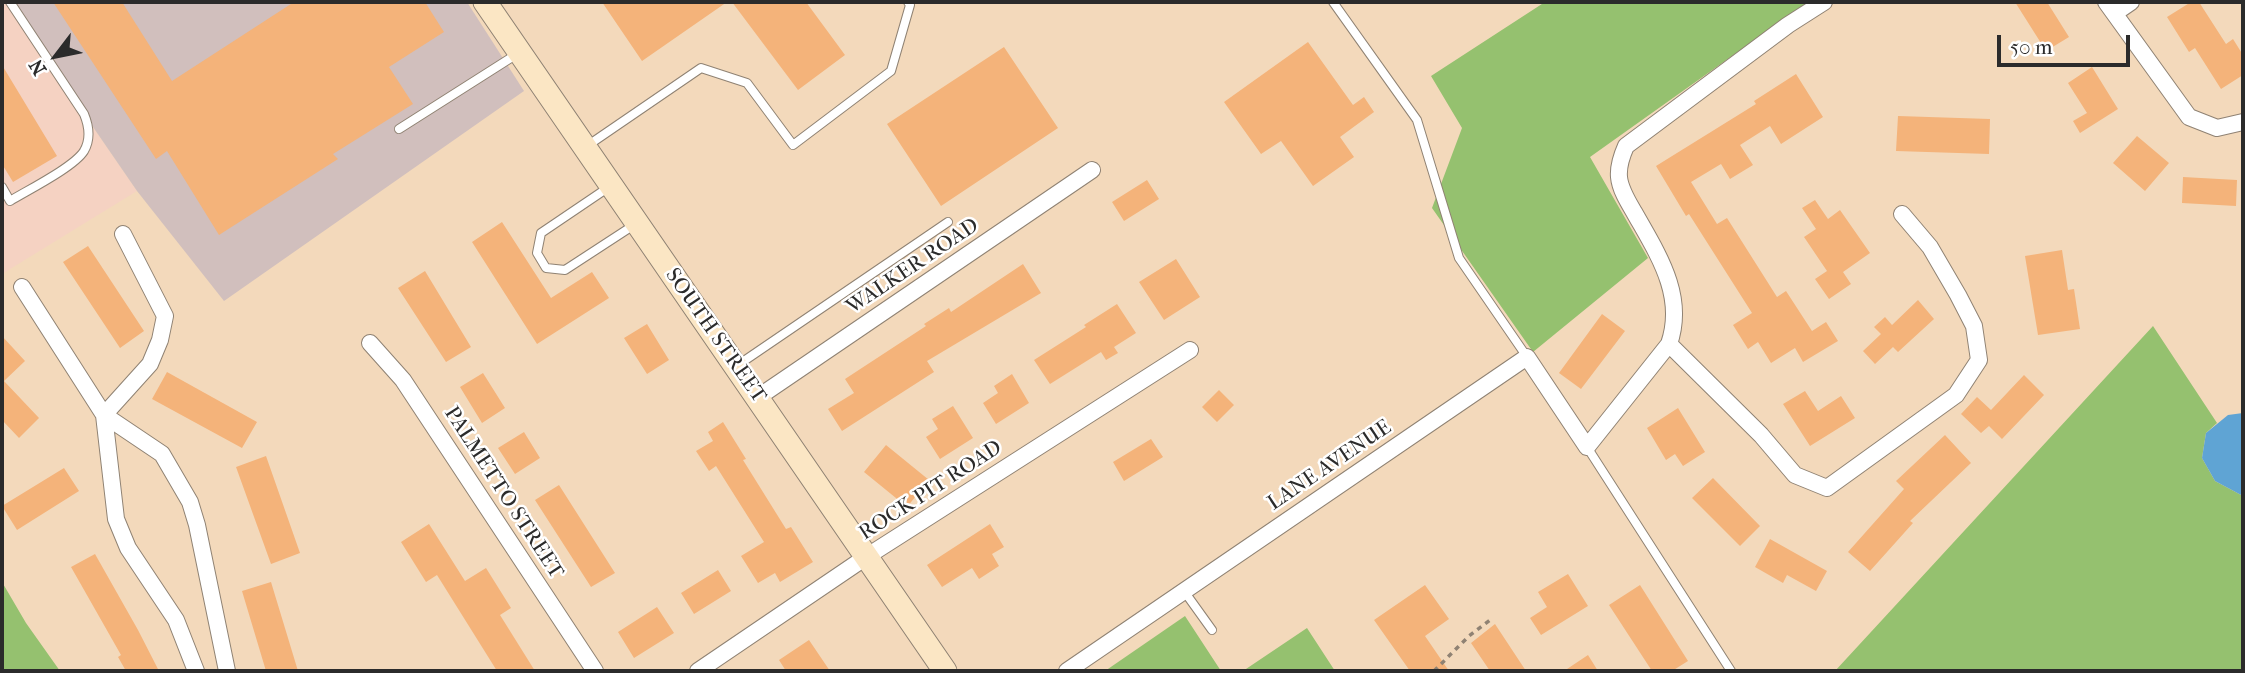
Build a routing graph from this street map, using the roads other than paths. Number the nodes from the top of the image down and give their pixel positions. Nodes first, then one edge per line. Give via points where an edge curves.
1 (10, 2) edge
2 (485, 2) edge
3 (908, 2) edge
4 (1333, 2) edge
5 (1824, 2) edge
6 (2131, 2) edge
7 (2111, 8) edge
8 (520, 53) junction
9 (2243, 122) edge
10 (399, 129) dead end
11 (585, 147) junction
12 (1092, 170) dead end
13 (610, 185) junction
14 (2, 187) edge
15 (1902, 214) dead end
16 (948, 222) dead end
17 (636, 223) junction
18 (123, 234) dead end
19 (22, 287) dead end
20 (370, 343) dead end
21 (1669, 344) junction
22 (1190, 350) dead end
23 (1527, 357) junction
24 (735, 367) junction
25 (757, 398) junction
26 (104, 415) junction
27 (1587, 447) junction
28 (866, 557) junction
29 (1184, 591) junction
30 (1212, 630) dead end
31 (196, 671) edge
32 (227, 671) edge
33 (595, 671) edge
34 (698, 671) edge
35 (944, 671) edge
36 (1067, 671) edge
37 (1731, 671) edge

1 - 14 lane via 89,126 83,153 66,166 10,201
2 - 8 main road, SOUTH STREET
3 - 11 lane via 911,5 891,71 793,145 747,83 701,68
4 - 23 lane via 1417,120 1459,258
5 - 21 street via 1626,146 1619,177 1666,268 1673,295 1674,329
6 - 7 street
7 - 9 street via 2189,117 2217,128
8 - 10 lane
8 - 11 main road, SOUTH STREET
11 - 13 main road, SOUTH STREET
12 - 25 street, WALKER ROAD
13 - 17 main road, SOUTH STREET
13 - 17 lane via 541,233 537,253 546,268 565,270
15 - 21 street via 1930,247 1958,295 1974,326 1979,360 1956,395 1827,488 1795,475
16 - 24 lane
17 - 24 main road, SOUTH STREET
18 - 26 street via 166,316 150,364
19 - 26 street
20 - 33 street, PALMETTO STREET via 403,380
21 - 27 street
22 - 28 street, ROCK PIT ROAD
23 - 27 street
23 - 29 street, LANE AVENUE
24 - 25 main road, SOUTH STREET
25 - 28 main road, SOUTH STREET
26 - 31 street via 116,519 128,548 176,620
26 - 32 street via 162,454 190,502
27 - 37 lane
28 - 34 street, ROCK PIT ROAD
28 - 35 main road, SOUTH STREET
29 - 30 lane
29 - 36 street, LANE AVENUE

